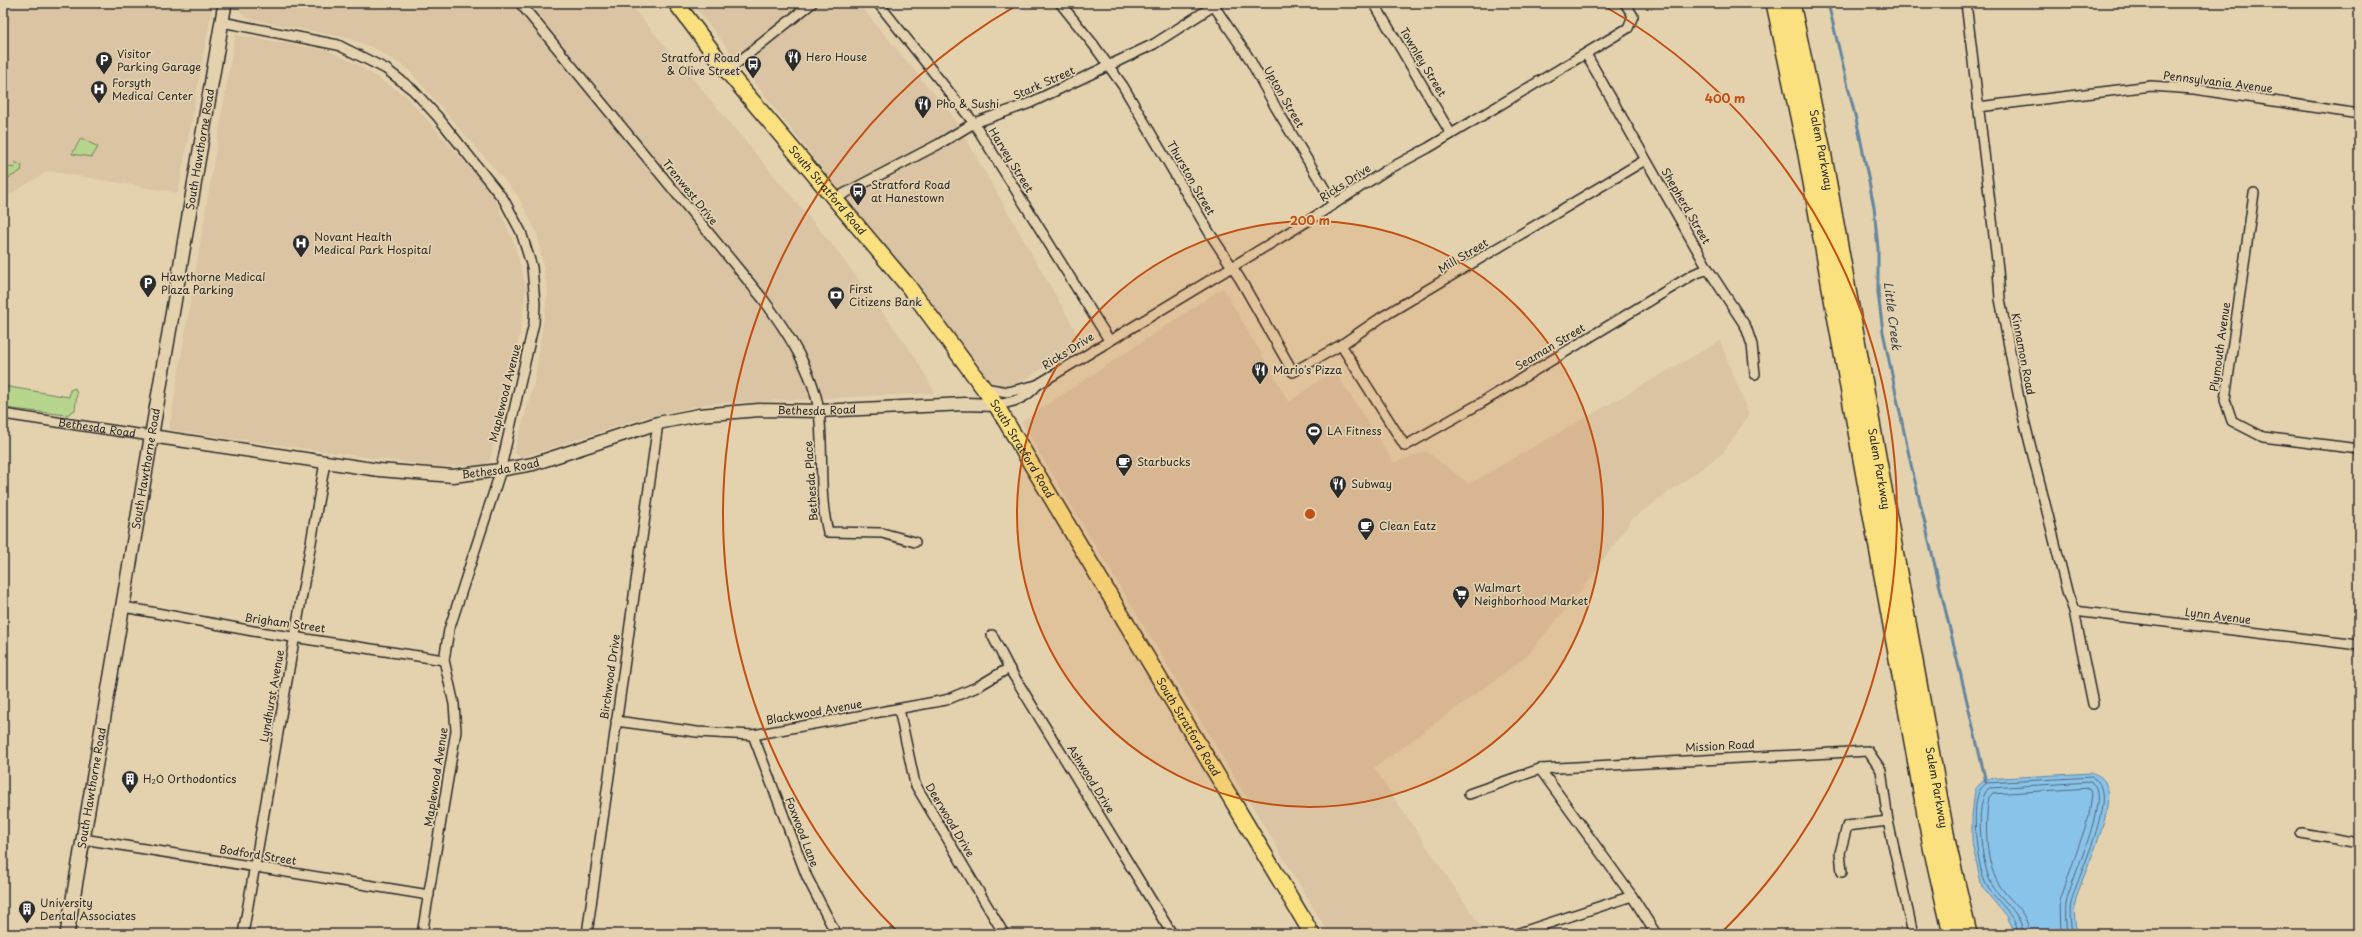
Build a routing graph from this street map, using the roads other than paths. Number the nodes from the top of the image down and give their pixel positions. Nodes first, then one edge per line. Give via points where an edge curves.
1 (225, 3) edge
2 (520, 3) edge
3 (676, 3) edge
4 (812, 3) edge
5 (878, 3) edge
6 (1060, 3) edge
7 (1374, 3) edge
8 (1625, 3) edge
9 (1775, 3) edge
10 (1791, 3) edge
11 (1966, 3) edge
12 (1214, 4) edge
13 (222, 22) junction
14 (1586, 54) junction
15 (1108, 68) junction
16 (727, 71) junction
17 (1978, 107) junction
18 (2359, 114) edge
19 (974, 123) junction
20 (1451, 134) junction
21 (1646, 160) junction
22 (2254, 193) dead end
23 (834, 199) junction
24 (1334, 204) junction
25 (1230, 266) junction
26 (1708, 269) junction
27 (1109, 340) junction
28 (1341, 345) junction
29 (1293, 372) joint
30 (1755, 374) dead end
31 (1037, 385) junction
32 (982, 388) junction
33 (996, 405) junction
34 (819, 410) junction
35 (3, 414) edge
36 (658, 423) junction
37 (151, 436) junction
38 (2359, 449) edge
39 (325, 462) junction
40 (500, 470) junction
41 (915, 542) dead end
42 (124, 607) junction
43 (2074, 611) junction
44 (992, 635) dead end
45 (294, 636) junction
46 (2359, 645) edge
47 (444, 660) junction
48 (1009, 668) junction
49 (2093, 704) dead end
50 (900, 709) junction
51 (616, 721) junction
52 (753, 735) junction
53 (1540, 769) junction
54 (1469, 794) dead end
55 (1888, 821) junction
56 (2301, 834) dead end
57 (83, 839) junction
58 (2359, 843) edge
59 (254, 866) junction
60 (1842, 872) dead end
61 (429, 895) junction
62 (1632, 896) junction
63 (67, 934) edge
64 (243, 934) edge
65 (422, 934) edge
66 (587, 934) edge
67 (836, 934) edge
68 (1004, 934) edge
69 (1172, 934) edge
70 (1312, 934) edge
71 (1516, 934) edge
72 (1656, 934) edge
73 (1913, 934) edge
74 (1952, 934) edge
75 (1968, 934) edge

1 - 13 main road, South Hawthorne Road
2 - 34 street, Trenwest Drive via 777,318 806,369
3 - 16 main road, South Stratford Road
4 - 16 street
5 - 19 street, Harvey Street
6 - 15 street, Thurston Street via 1093,44
7 - 20 street, Townley Street
8 - 14 street, Ricks Drive via 1633,16 1628,28
9 - 74 highway, Salem Parkway via 1806,149 1932,847
10 - 75 highway, Salem Parkway via 1821,146 1947,844
11 - 17 street, Kinnamon Road
12 - 15 street, Stark Street via 1154,44
12 - 24 street, Upton Street via 1249,58
13 - 37 main road, South Hawthorne Road
13 - 40 street, Maplewood Avenue via 338,46 386,69 412,90 437,116 504,200 521,232 532,267 536,304 534,323
14 - 20 street, Ricks Drive
14 - 21 street, Shepherd Street
15 - 19 street, Stark Street via 1030,103
15 - 25 street, Thurston Street via 1123,86
16 - 23 main road, South Stratford Road
17 - 18 street, Pennsylvania Avenue via 2151,86 2194,89
17 - 43 street, Kinnamon Road via 2000,299 2020,404
19 - 23 street, Stark Street
19 - 27 street, Harvey Street
20 - 24 street, Ricks Drive via 1385,171
21 - 26 street, Shepherd Street
21 - 28 street, Mill Street via 1382,317
22 - 38 street, Plymouth Avenue via 2225,400 2232,421 2263,437
23 - 32 main road, South Stratford Road via 908,286
24 - 25 street, Ricks Drive
25 - 27 street, Ricks Drive
25 - 29 street, Thurston Street
26 - 28 street, Seaman Street via 1694,274 1405,446
26 - 30 street, Shepherd Street via 1746,327 1752,345
27 - 31 street, Ricks Drive
28 - 29 street, Mill Street
31 - 32 street, Ricks Drive via 1008,392
31 - 33 street, Ricks Drive via 1029,394 1018,400
32 - 33 main road, South Stratford Road
33 - 34 street, Bethesda Road via 872,406
33 - 70 main road, South Stratford Road
34 - 36 street, Bethesda Road via 729,412
34 - 41 street, Bethesda Place via 823,512 828,532 882,534
35 - 37 street, Bethesda Road
36 - 40 street, Bethesda Road via 533,464
36 - 51 street, Birchwood Drive
37 - 39 street, Bethesda Road
37 - 42 main road, South Hawthorne Road
39 - 40 street, Bethesda Road via 418,475 453,476
39 - 45 street, Lyndhurst Avenue
40 - 47 street, Maplewood Avenue via 454,611
42 - 45 street, Brigham Street
42 - 57 main road, South Hawthorne Road
43 - 46 street, Lynn Avenue
43 - 49 street, Kinnamon Road
44 - 48 street, Ashwood Drive
45 - 47 street, Brigham Street
45 - 59 street, Lyndhurst Avenue
47 - 61 street, Maplewood Avenue via 454,704 456,731
48 - 50 street, Blackwood Avenue via 977,687 946,700
48 - 69 street, Ashwood Drive
50 - 52 street, Blackwood Avenue via 790,726
50 - 68 street, Deerwood Drive via 915,784
51 - 52 street, Blackwood Avenue via 698,732
51 - 66 street, Birchwood Drive
52 - 67 street, Foxwood Lane via 807,878
53 - 54 street
53 - 55 street, Mission Road via 1868,751 1882,770
53 - 62 street
55 - 60 street via 1847,826 1840,853
55 - 73 street, Mission Road
56 - 58 street
57 - 59 street, Bodford Street
57 - 63 main road, South Hawthorne Road
59 - 61 street, Bodford Street
59 - 64 street, Lyndhurst Avenue
61 - 65 street, Maplewood Avenue
62 - 71 street
62 - 72 street

